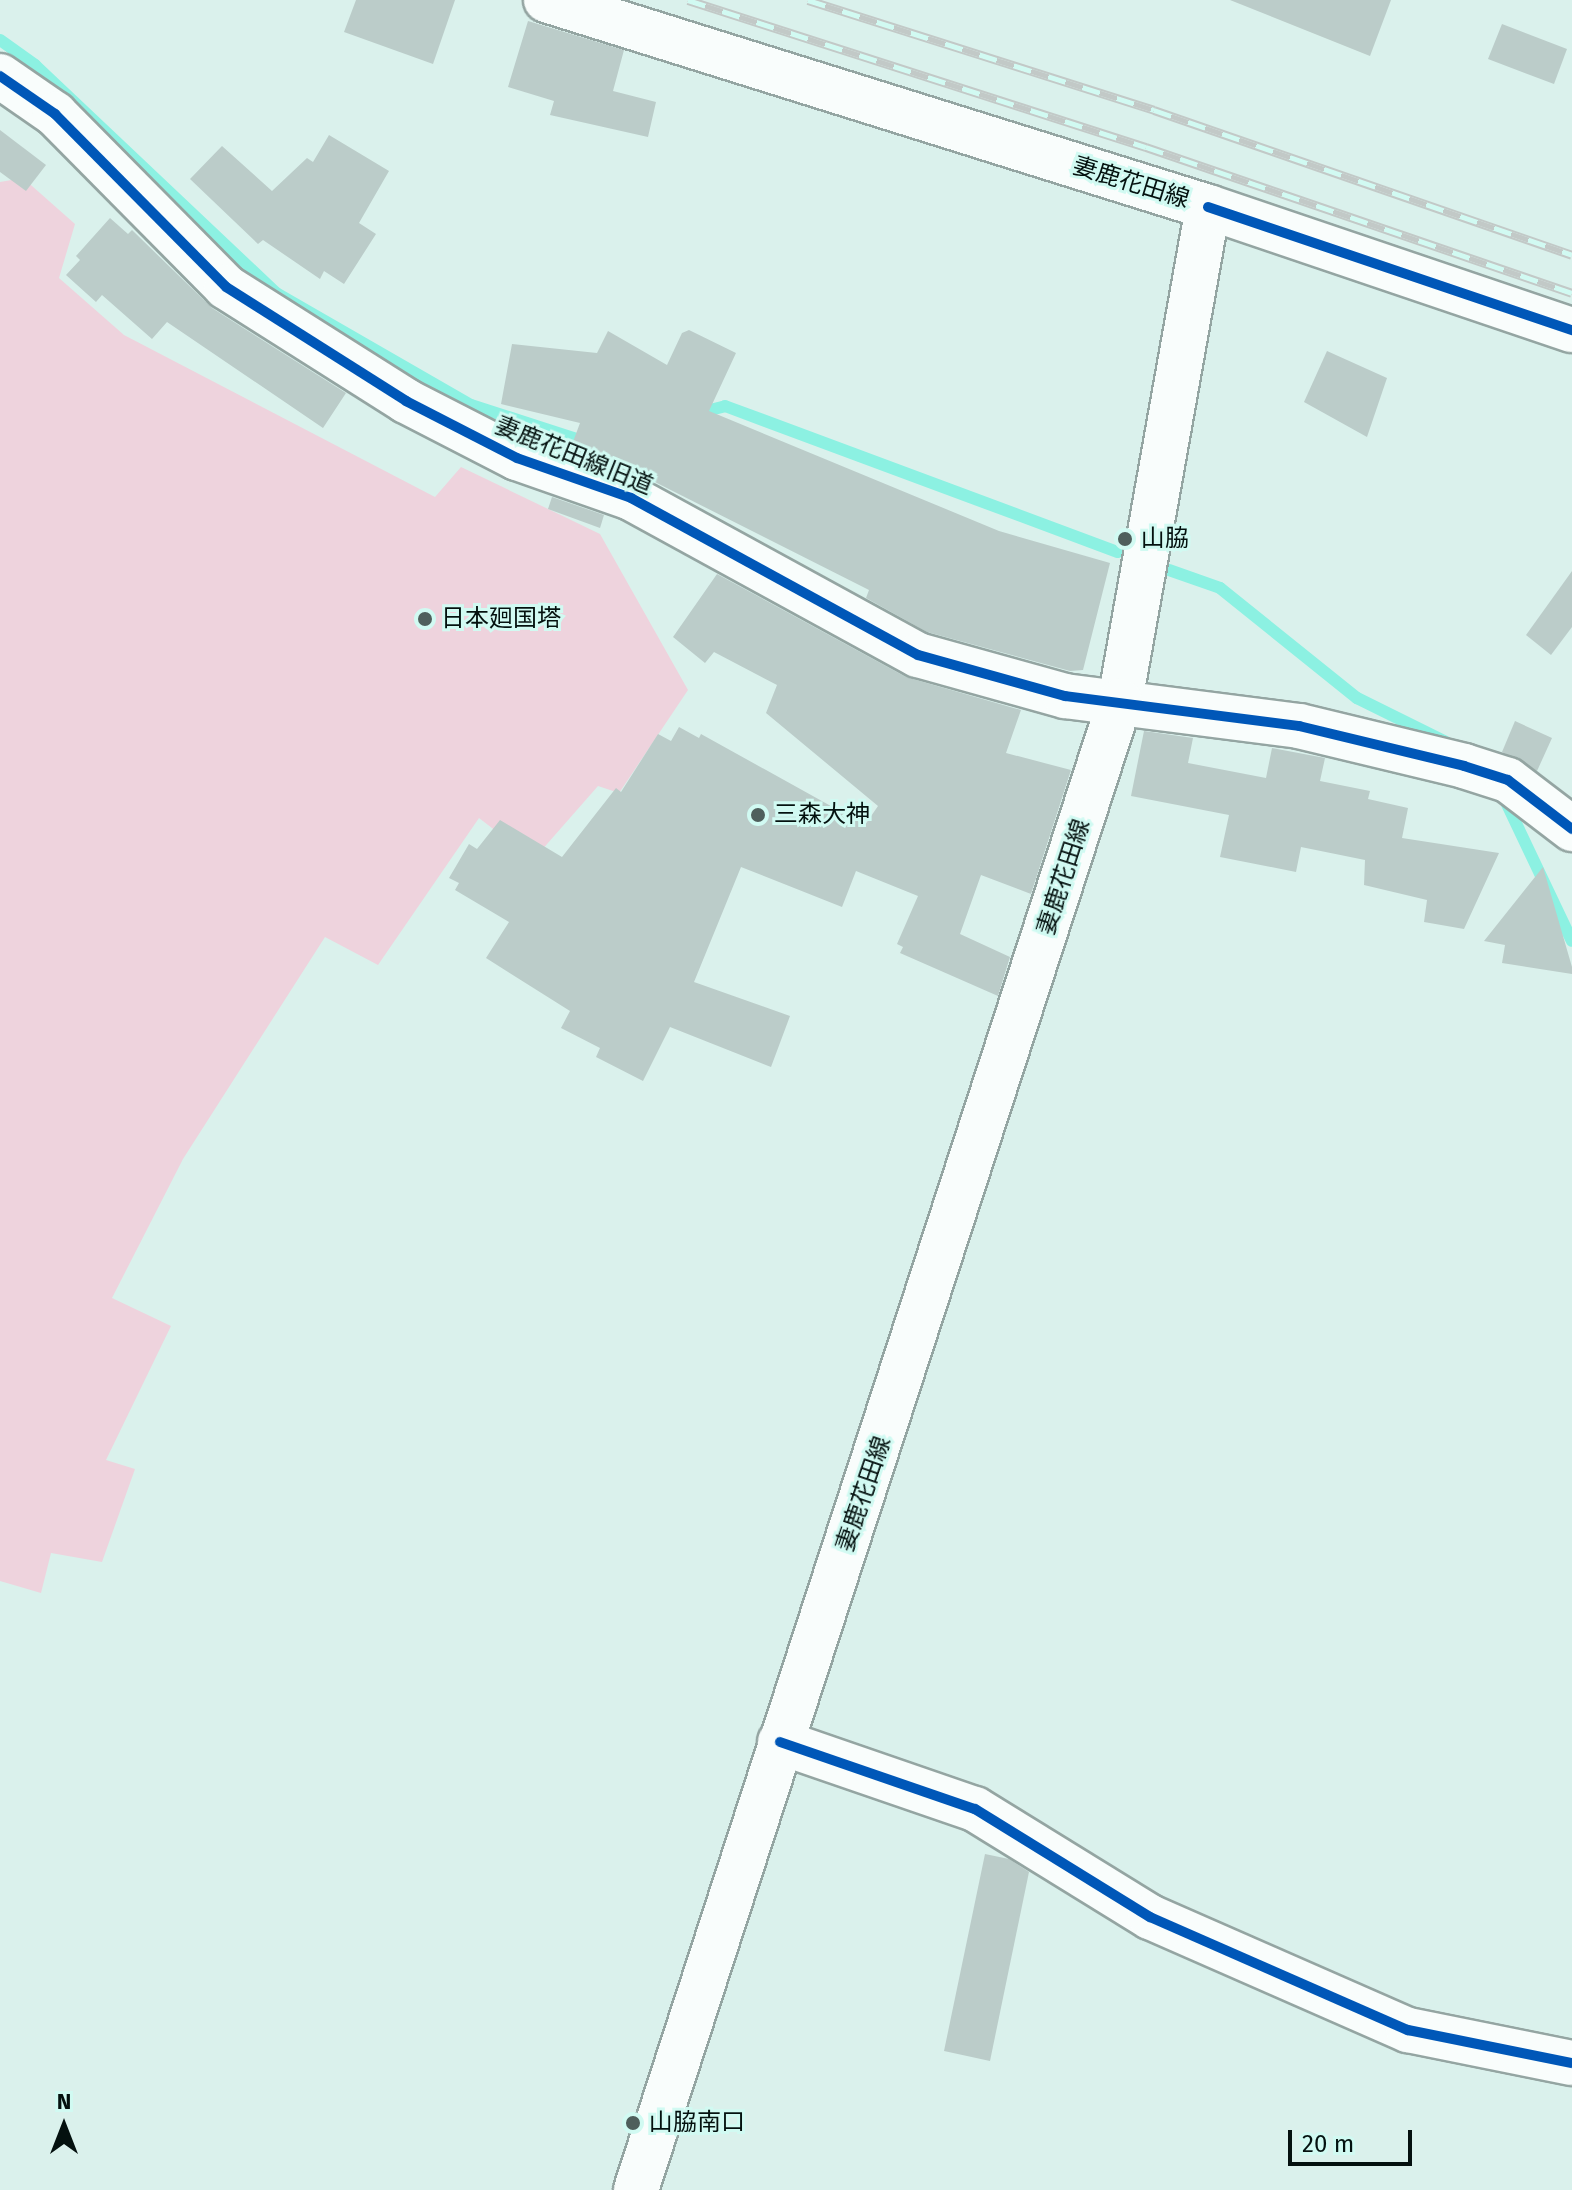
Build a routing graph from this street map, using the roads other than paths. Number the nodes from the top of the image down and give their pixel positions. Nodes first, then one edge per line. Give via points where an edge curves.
1 (546, 0) edge
2 (0, 76) edge
3 (1208, 207) junction
4 (1572, 330) edge
5 (1120, 701) junction
6 (1572, 829) edge
7 (780, 1742) junction
8 (1572, 2063) edge
9 (636, 2190) edge

1 - 3 street, 妻鹿花田線
2 - 5 street, 妻鹿花田線旧道 via 55,114 226,287 406,401 517,458 631,498 918,655 1065,696
3 - 4 street
3 - 5 street, 妻鹿花田線
5 - 6 street, 妻鹿花田線旧道 via 1299,726 1464,766 1508,780
5 - 7 street, 妻鹿花田線
7 - 8 street via 975,1809 1150,1917 1408,2030
7 - 9 street, 妻鹿花田線

